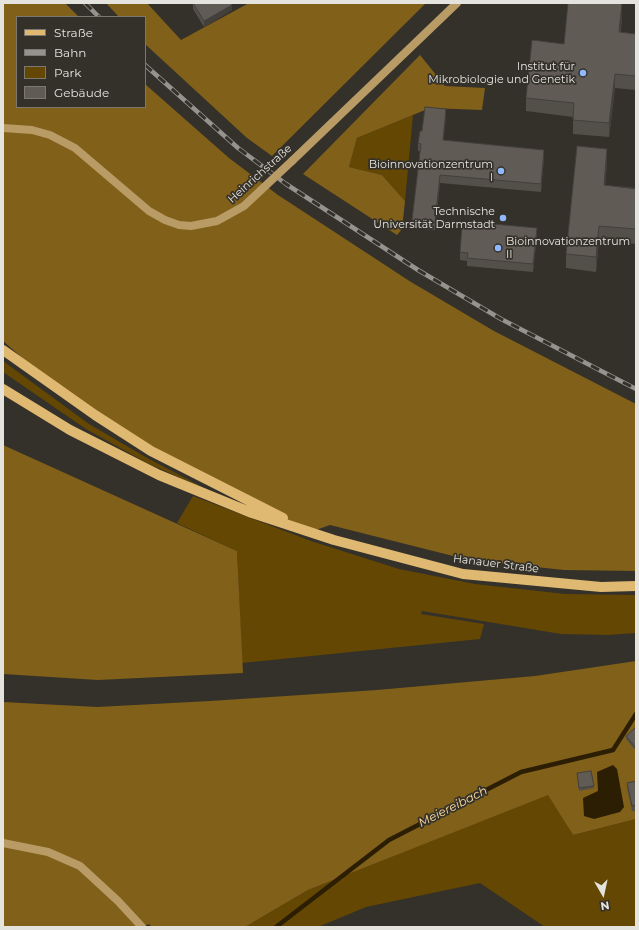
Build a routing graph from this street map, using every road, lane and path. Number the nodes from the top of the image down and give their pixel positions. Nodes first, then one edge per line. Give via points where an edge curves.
1 (457, 3) edge
2 (3, 128) edge
3 (3, 350) edge
4 (3, 389) edge
5 (310, 532) junction
6 (636, 586) edge
7 (3, 842) edge
8 (142, 927) edge

1 - 2 main road, Heinrichstraße, bridge via 244,206 217,221 191,226 165,220 149,211 75,148 50,135 32,130
3 - 5 main road via 95,415 151,450
4 - 5 main road via 70,430 159,475 252,513
5 - 6 main road, Hanauer Straße via 463,574 601,587
7 - 8 main road via 48,852 80,866

